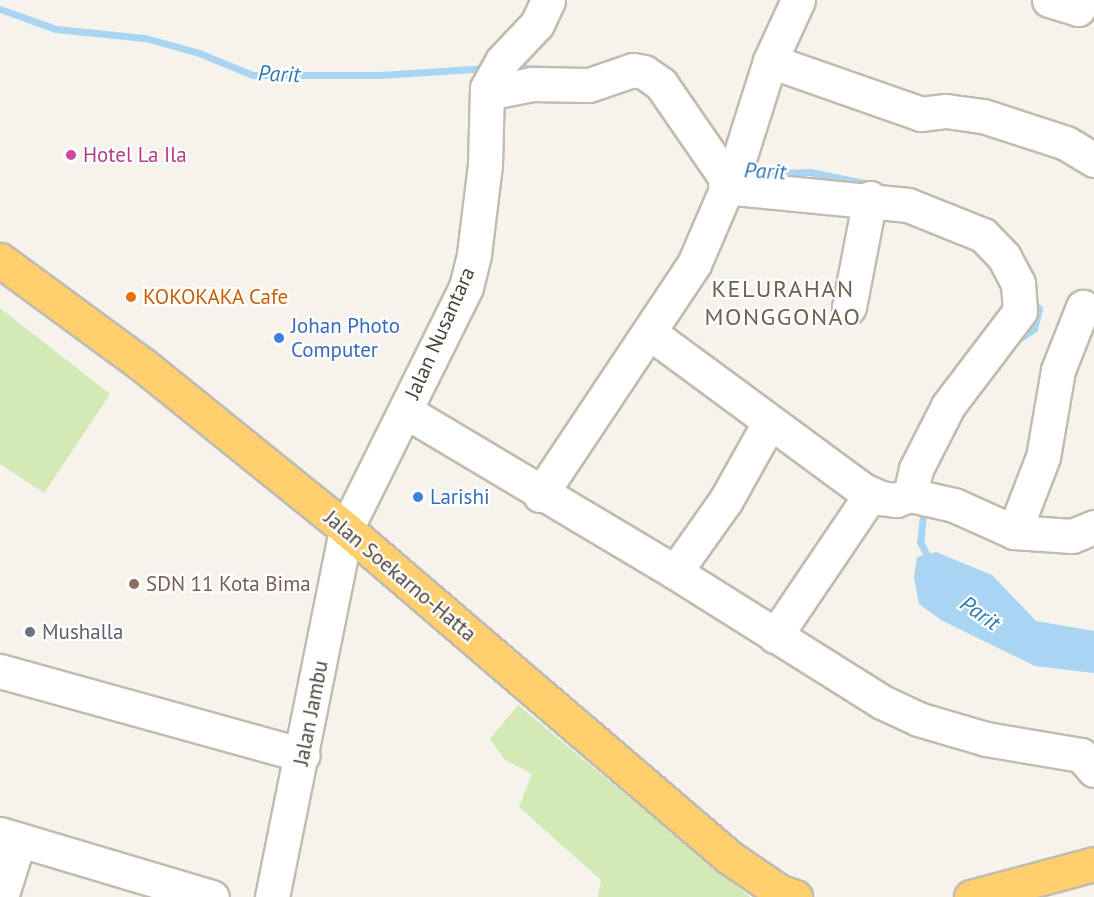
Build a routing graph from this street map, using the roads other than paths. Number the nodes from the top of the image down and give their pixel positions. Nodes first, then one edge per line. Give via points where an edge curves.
1 (548, 0) edge
2 (798, 0) edge
3 (1049, 0) edge
4 (1081, 0) edge
5 (770, 61) junction
6 (492, 81) junction
7 (1094, 160) edge
8 (730, 177) junction
9 (870, 198) junction
10 (0, 260) edge
11 (849, 307) dead end
12 (1083, 307) dead end
13 (650, 333) junction
14 (405, 411) junction
15 (769, 423) junction
16 (871, 494) junction
17 (540, 495) junction
18 (909, 495) junction
19 (1094, 526) edge
20 (346, 529) junction
21 (1014, 532) junction
22 (675, 572) junction
23 (775, 636) junction
24 (0, 671) edge
25 (303, 755) junction
26 (1094, 770) edge
27 (10, 837) edge
28 (1094, 864) edge
29 (1, 897) edge
30 (212, 897) edge
31 (272, 897) edge
32 (795, 897) edge
33 (971, 897) edge

1 - 6 street via 537,24
2 - 5 street
3 - 4 street via 1078,9
5 - 7 street via 921,114 946,111 983,116 1066,142
5 - 8 street
6 - 8 street via 589,85 633,70 644,72 661,84
6 - 14 street, Jalan Nusantara via 474,254 466,286
8 - 9 street via 781,195
8 - 13 street via 694,264
9 - 11 street
9 - 18 street via 908,205 983,235 1004,257 1018,283 1020,311 948,406 916,469
10 - 20 highway, Jalan Soekarno-Hatta via 143,365
12 - 21 street via 1058,370 1043,457
13 - 15 street
13 - 17 street
14 - 17 street
14 - 20 street, Jalan Nusantara
15 - 16 street
15 - 22 street via 726,500
16 - 18 street via 896,500
16 - 23 street
17 - 22 street
18 - 21 street via 954,505
19 - 21 street via 1072,536
20 - 25 street, Jalan Jambu
20 - 32 highway, Jalan Soekarno-Hatta via 729,857 780,892
22 - 23 street
23 - 26 street via 857,688 918,719 986,739 1081,755
24 - 25 street
25 - 31 street, Jalan Jambu
27 - 29 street
27 - 30 street
28 - 33 highway

